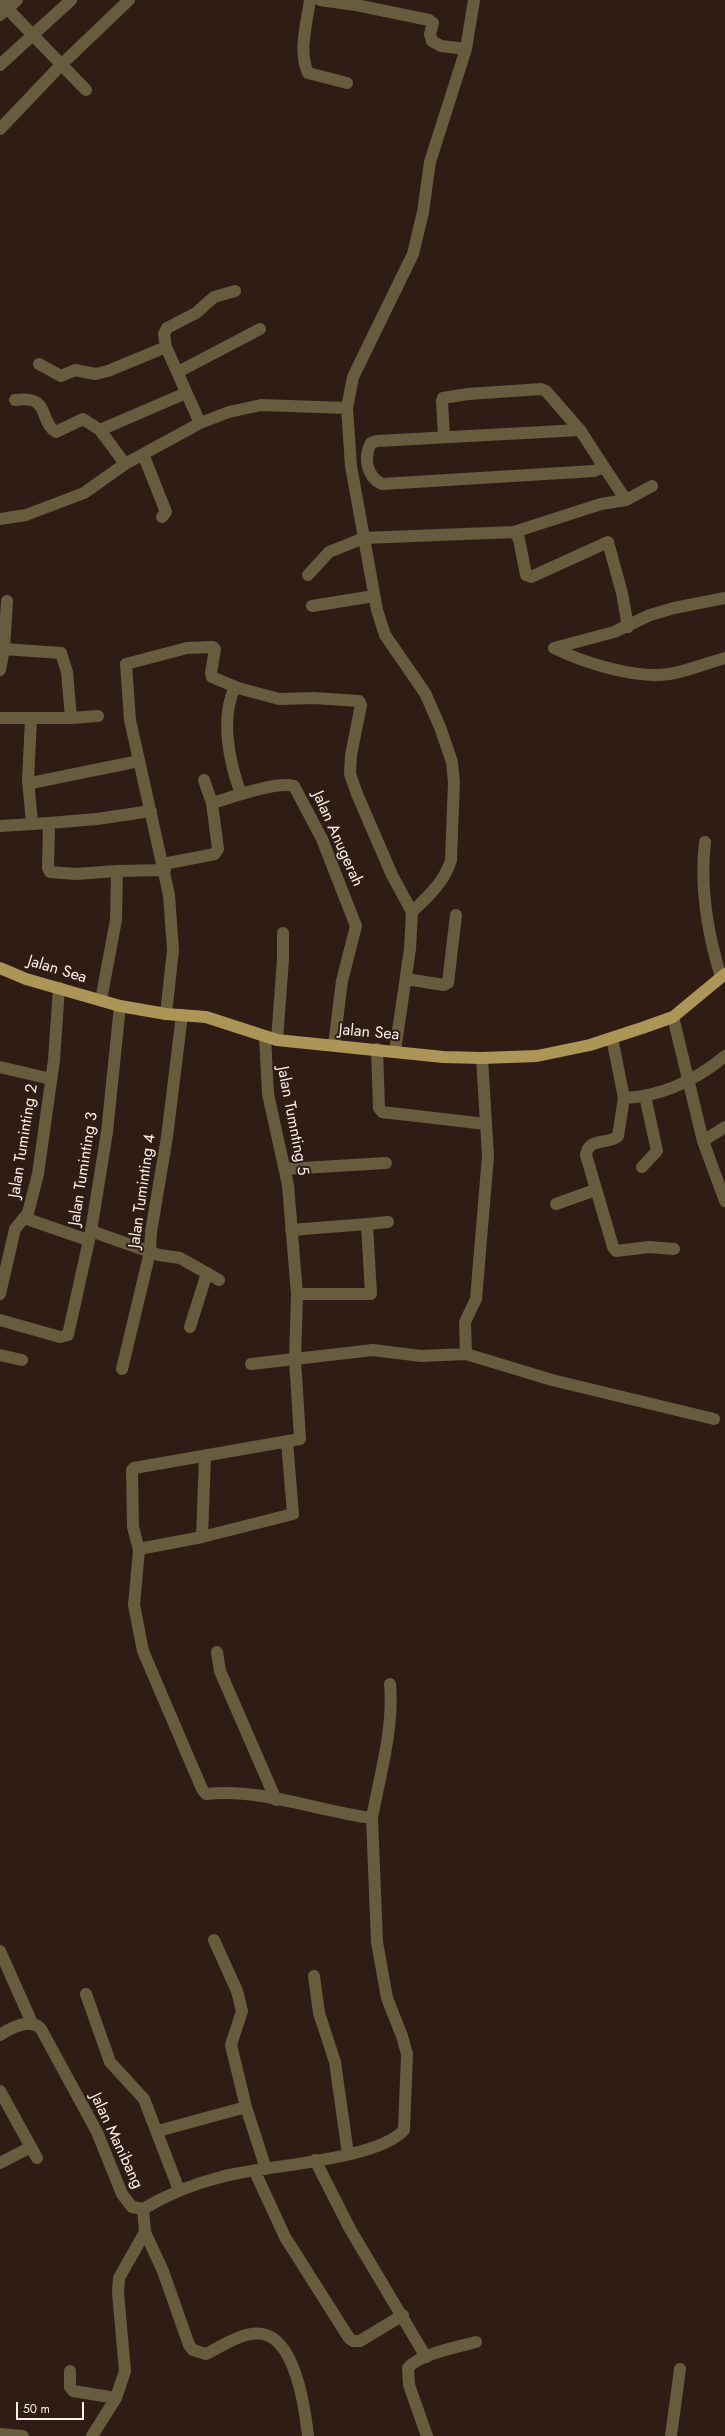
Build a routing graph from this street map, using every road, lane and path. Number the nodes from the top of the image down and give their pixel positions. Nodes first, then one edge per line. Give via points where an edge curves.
1 (17, 0) edge
2 (71, 0) edge
3 (310, 0) edge
4 (320, 0) edge
5 (474, 0) edge
6 (123, 2) edge
7 (2, 9) edge
8 (32, 36) junction
9 (466, 49) junction
10 (0, 65) edge
11 (61, 65) junction
12 (347, 83) dead end
13 (86, 90) dead end
14 (0, 129) edge
15 (235, 291) dead end
16 (260, 329) dead end
17 (166, 347) junction
18 (38, 364) dead end
19 (178, 372) junction
20 (186, 393) junction
21 (15, 400) dead end
22 (347, 408) junction
23 (200, 423) junction
24 (100, 430) junction
25 (580, 430) junction
26 (444, 437) junction
27 (143, 454) junction
28 (350, 462) junction
29 (368, 463) junction
30 (125, 464) junction
31 (604, 467) junction
32 (652, 486) dead end
33 (626, 500) junction
34 (162, 518) dead end
35 (0, 519) edge
36 (514, 532) junction
37 (364, 538) junction
38 (308, 575) dead end
39 (374, 596) junction
40 (725, 598) edge
41 (7, 601) dead end
42 (312, 606) dead end
43 (628, 626) junction
44 (4, 649) junction
45 (725, 658) edge
46 (0, 670) edge
47 (235, 687) junction
48 (98, 716) dead end
49 (0, 718) edge
50 (71, 718) junction
51 (30, 719) junction
52 (139, 761) junction
53 (28, 780) junction
54 (204, 780) dead end
55 (241, 794) junction
56 (212, 803) junction
57 (151, 811) junction
58 (49, 823) junction
59 (32, 824) junction
60 (0, 826) edge
61 (705, 842) dead end
62 (164, 867) junction
63 (117, 872) junction
64 (412, 912) junction
65 (456, 915) dead end
66 (283, 933) dead end
67 (0, 968) edge
68 (723, 976) edge
69 (406, 979) junction
70 (59, 988) junction
71 (101, 1000) junction
72 (120, 1006) junction
73 (166, 1014) junction
74 (182, 1015) junction
75 (673, 1017) junction
76 (265, 1037) junction
77 (612, 1038) junction
78 (277, 1040) junction
79 (334, 1046) junction
80 (377, 1049) junction
81 (395, 1051) junction
82 (725, 1056) edge
83 (482, 1058) junction
84 (0, 1067) edge
85 (51, 1079) junction
86 (690, 1082) junction
87 (645, 1096) junction
88 (624, 1098) junction
89 (486, 1124) junction
90 (725, 1127) edge
91 (703, 1141) junction
92 (386, 1163) dead end
93 (642, 1167) dead end
94 (286, 1169) junction
95 (595, 1190) junction
96 (725, 1201) edge
97 (556, 1204) dead end
98 (24, 1218) junction
99 (388, 1222) dead end
100 (366, 1224) junction
101 (291, 1230) junction
102 (89, 1236) junction
103 (674, 1249) dead end
104 (150, 1252) junction
105 (206, 1273) junction
106 (219, 1280) dead end
107 (0, 1294) edge
108 (297, 1294) junction
109 (0, 1320) edge
110 (190, 1327) dead end
111 (466, 1354) junction
112 (0, 1355) edge
113 (22, 1360) dead end
114 (295, 1360) junction
115 (251, 1364) dead end
116 (122, 1369) dead end
117 (714, 1419) dead end
118 (287, 1442) junction
119 (205, 1456) junction
120 (202, 1537) junction
121 (139, 1549) junction
122 (217, 1652) dead end
123 (390, 1684) dead end
124 (276, 1800) junction
125 (372, 1818) junction
126 (214, 1940) dead end
127 (0, 1951) edge
128 (314, 1976) dead end
129 (86, 1994) dead end
130 (32, 2023) junction
131 (0, 2035) edge
132 (1, 2097) edge
133 (246, 2107) junction
134 (158, 2131) junction
135 (31, 2147) junction
136 (348, 2154) junction
137 (38, 2158) dead end
138 (315, 2160) junction
139 (0, 2163) edge
140 (260, 2170) junction
141 (179, 2190) junction
142 (143, 2208) junction
143 (145, 2232) junction
144 (403, 2315) junction
145 (476, 2342) dead end
146 (426, 2357) junction
147 (680, 2369) dead end
148 (70, 2371) dead end
149 (116, 2398) junction
150 (0, 2434) edge
151 (23, 2436) edge
152 (92, 2436) edge
153 (308, 2436) edge
154 (427, 2436) edge
155 (671, 2436) edge

1 - 7 street
2 - 8 street
3 - 12 street via 303,53 304,65 308,73
4 - 9 street via 356,4 429,20 433,24 430,34 432,41 441,46
5 - 9 street
6 - 11 street
7 - 8 street
8 - 10 street
8 - 11 street
9 - 22 street via 430,162 423,212 413,254 362,356 353,377
11 - 13 street
11 - 14 street
15 - 17 street via 214,297 196,313 167,328 164,334
16 - 19 street
17 - 18 street via 120,367 95,374 75,370 65,376 57,375
17 - 19 street
19 - 20 street
20 - 23 street
20 - 24 street
21 - 24 street via 30,400 40,405 56,432 83,420
22 - 23 street via 261,405 229,412
22 - 28 street
23 - 27 street
24 - 30 street
25 - 26 street
25 - 26 street via 546,391 535,390 443,398
25 - 31 street
26 - 29 street via 371,443
27 - 30 street
27 - 34 street via 164,503 166,512
28 - 29 street
28 - 37 street
29 - 31 street via 375,481 382,484 594,471
30 - 35 street via 92,489 73,498 26,515
31 - 33 street
32 - 33 street
33 - 36 street via 601,504
36 - 37 street
36 - 43 street via 519,539 526,575 531,577 608,542
37 - 38 street via 328,552
37 - 39 street
39 - 42 street
39 - 64 street via 385,635 425,692 452,762 454,782 450,860 447,872 442,881
40 - 43 street via 674,608 650,615
41 - 44 street
43 - 45 street via 554,648 596,664 654,674 682,672
44 - 46 street
44 - 50 street via 61,653 67,672
47 - 52 street via 212,677 215,649 213,647 188,648 126,664 130,720
47 - 55 street via 228,704 228,745
47 - 64 street via 279,699 314,698 360,703 350,755 350,774 392,874
48 - 50 street
49 - 51 street
50 - 51 street
51 - 53 street
52 - 53 street via 32,783
52 - 57 street
53 - 59 street
54 - 56 street
55 - 56 street, Jalan Anugerah
55 - 79 street, Jalan Anugerah via 288,784 294,786 312,818 354,918 356,926 342,981
56 - 62 street via 218,849 215,854
57 - 58 street
57 - 62 street
58 - 59 street
58 - 63 street via 50,872
59 - 60 street
61 - 68 street via 704,886 711,936
62 - 63 street
62 - 73 street via 173,950
63 - 71 street via 113,939
64 - 69 street
65 - 69 street via 448,983 444,985
66 - 78 street
67 - 70 main road, Jalan Sea
68 - 75 main road, Jalan Sea
69 - 81 street
70 - 71 main road, Jalan Sea
70 - 85 street, Jalan Tuminting 2
71 - 72 main road, Jalan Sea
72 - 73 main road, Jalan Sea
72 - 102 street, Jalan Tuminting 3 via 108,1126
73 - 74 main road, Jalan Sea
74 - 76 main road, Jalan Sea via 218,1020
74 - 104 street, Jalan Tuminting 4
75 - 77 main road, Jalan Sea
75 - 86 street
76 - 78 main road, Jalan Sea
76 - 94 street, Jalan Tumnting 5 via 268,1094
77 - 83 main road, Jalan Sea via 537,1056
77 - 88 street
78 - 79 main road, Jalan Sea
79 - 80 main road, Jalan Sea
80 - 81 main road, Jalan Sea
80 - 89 street via 379,1108 382,1112
81 - 83 main road, Jalan Sea via 443,1057
82 - 86 street
83 - 89 street
84 - 85 street
85 - 98 street, Jalan Tuminting 2 via 38,1174 30,1207
86 - 87 street
86 - 91 street
87 - 88 street
87 - 93 street via 657,1151
88 - 95 street via 618,1136 612,1140 598,1142 586,1151 586,1160
89 - 111 street via 488,1156 480,1263 476,1299 465,1322
90 - 91 street
91 - 96 street
92 - 94 street
94 - 101 street, Jalan Tumnting 5
95 - 97 street
95 - 103 street via 612,1247 616,1251 648,1247
98 - 102 street
98 - 107 street, Jalan Tuminting 2 via 15,1229
99 - 100 street
100 - 101 street
100 - 108 street via 371,1294
101 - 108 street, Jalan Tumnting 5
102 - 104 street
102 - 109 street, Jalan Tuminting 3 via 67,1336 60,1337
104 - 105 street via 180,1258
104 - 116 street, Jalan Tuminting 4
105 - 106 street
105 - 110 street
108 - 114 street, Jalan Tumnting 5
111 - 114 street via 421,1356 372,1350
111 - 117 street via 552,1380
112 - 113 street
114 - 115 street
114 - 118 street, Jalan Tumnting 5 via 300,1439
118 - 119 street
118 - 120 street via 293,1514
119 - 120 street
119 - 121 street via 132,1470 133,1527
120 - 121 street
121 - 124 street via 134,1605 143,1650 202,1789 206,1794 250,1794
122 - 124 street via 220,1671
123 - 125 street via 390,1724
124 - 125 street
125 - 136 street via 377,1942 387,1998 405,2045 406,2116 404,2130 387,2144
126 - 133 street via 238,1995 242,2011 231,2045
127 - 130 street
128 - 136 street via 320,2013 335,2062
129 - 134 street via 111,2065 142,2095
130 - 131 street
130 - 142 street, Jalan Manibang via 44,2034 97,2132 127,2203
132 - 135 street
133 - 134 street
133 - 140 street
134 - 141 street
135 - 137 street
135 - 139 street
136 - 138 street
138 - 140 street
138 - 144 street via 356,2241
140 - 141 street via 223,2176
140 - 144 street via 285,2237 349,2338 360,2341
141 - 142 street
142 - 143 street, Jalan Manibang
143 - 149 street via 119,2278 118,2293 126,2359 123,2382
143 - 153 street via 166,2278 189,2345 193,2350 206,2354 250,2335 262,2334 274,2340 297,2376 303,2394
144 - 146 street
145 - 146 street
146 - 154 street via 408,2368 407,2376
147 - 155 street
148 - 149 street via 70,2387 73,2390
149 - 152 street
150 - 151 street

